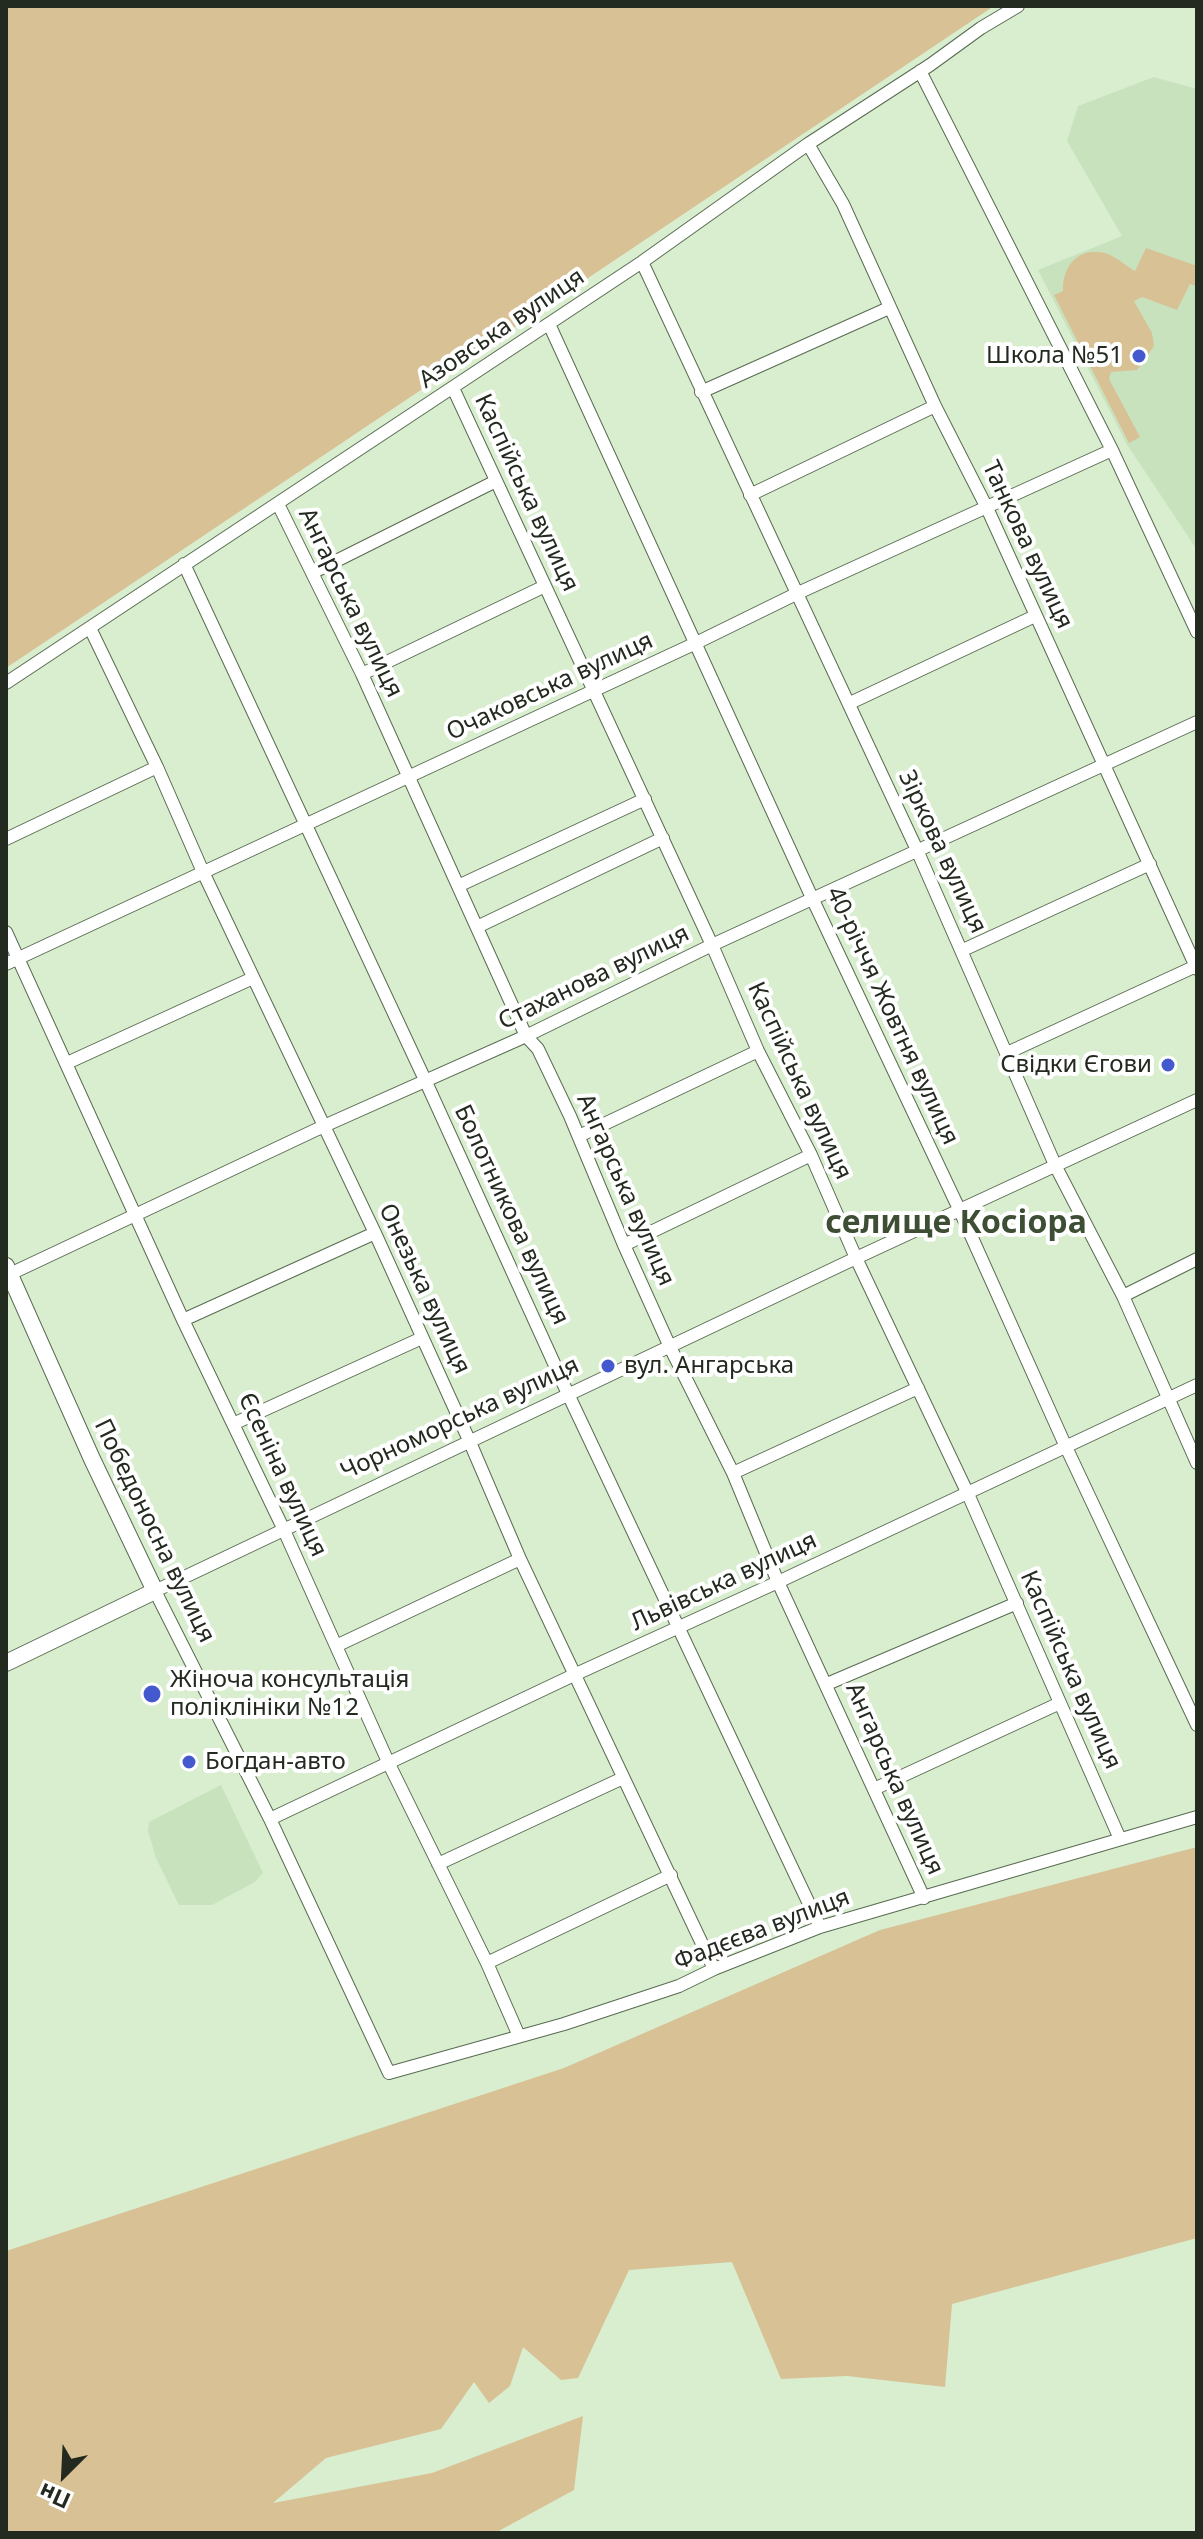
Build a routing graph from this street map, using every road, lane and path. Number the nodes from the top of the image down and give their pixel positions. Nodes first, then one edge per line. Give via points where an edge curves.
1 (1018, 6) edge
2 (920, 71) junction
3 (808, 144) junction
4 (642, 262) junction
5 (889, 308) junction
6 (549, 324) junction
7 (453, 388) junction
8 (701, 392) junction
9 (935, 406) junction
10 (1112, 450) junction
11 (496, 481) junction
12 (750, 495) junction
13 (278, 504) junction
14 (987, 508) junction
15 (184, 564) junction
16 (312, 573) junction
17 (545, 586) junction
18 (798, 593) junction
19 (1035, 616) junction
20 (90, 628) junction
21 (1197, 632) edge
22 (696, 643) junction
23 (362, 674) junction
24 (6, 683) edge
25 (593, 691) junction
26 (850, 703) junction
27 (1197, 722) edge
28 (1105, 766) junction
29 (157, 767) junction
30 (407, 777) junction
31 (645, 799) junction
32 (305, 825) junction
33 (663, 838) junction
34 (6, 839) edge
35 (917, 850) junction
36 (1150, 864) junction
37 (203, 872) junction
38 (458, 886) junction
39 (813, 900) junction
40 (477, 927) junction
41 (6, 932) edge
42 (712, 945) junction
43 (963, 950) junction
44 (19, 958) junction
45 (6, 964) edge
46 (1196, 967) edge
47 (253, 978) junction
48 (526, 1036) junction
49 (758, 1051) junction
50 (1007, 1053) junction
51 (67, 1063) junction
52 (426, 1082) junction
53 (1197, 1100) edge
54 (324, 1126) junction
55 (579, 1136) junction
56 (811, 1155) junction
57 (1056, 1167) junction
58 (960, 1211) junction
59 (136, 1213) junction
60 (375, 1233) junction
61 (624, 1245) junction
62 (856, 1258) junction
63 (1197, 1259) edge
64 (8, 1270) edge
65 (1123, 1296) junction
66 (183, 1320) junction
67 (422, 1338) junction
68 (670, 1347) junction
69 (1197, 1385) edge
70 (918, 1388) junction
71 (568, 1394) junction
72 (1168, 1398) junction
73 (233, 1424) junction
74 (469, 1440) junction
75 (1066, 1447) junction
76 (1197, 1463) edge
77 (733, 1473) junction
78 (968, 1494) junction
79 (283, 1528) junction
80 (520, 1559) junction
81 (778, 1582) junction
82 (155, 1591) junction
83 (1017, 1603) junction
84 (681, 1627) junction
85 (336, 1646) junction
86 (6, 1663) edge
87 (576, 1674) junction
88 (827, 1684) junction
89 (1060, 1703) junction
90 (1197, 1725) edge
91 (389, 1764) junction
92 (623, 1778) junction
93 (874, 1789) junction
94 (1197, 1817) edge
95 (270, 1819) junction
96 (1120, 1839) junction
97 (438, 1864) junction
98 (671, 1875) junction
99 (924, 1898) junction
100 (820, 1927) junction
101 (487, 1963) junction
102 (714, 1969) junction
103 (519, 2036) junction
104 (389, 2073) joint

1 - 2 street, Азовська вулиця
2 - 3 street, Азовська вулиця
2 - 10 street
3 - 4 street, Азовська вулиця
3 - 5 street, Танкова вулиця via 843,204
4 - 6 street, Азовська вулиця
4 - 8 street, Зіркова вулиця
5 - 8 street
5 - 9 street, Танкова вулиця
6 - 7 street, Азовська вулиця
6 - 22 street, 40-річчя Жовтня вулиця
7 - 11 street, Каспійська вулиця
7 - 13 street, Азовська вулиця
8 - 12 street, Зіркова вулиця
9 - 12 street
9 - 14 street, Танкова вулиця
10 - 14 street, Очаковська вулиця
10 - 21 street
11 - 16 street
11 - 17 street, Каспійська вулиця
12 - 18 street, Зіркова вулиця
13 - 15 street, Азовська вулиця
13 - 16 street, Ангарська вулиця
14 - 18 street, Очаковська вулиця
14 - 19 street, Танкова вулиця
15 - 20 street, Азовська вулиця
15 - 32 street, Болотникова вулиця
16 - 23 street, Ангарська вулиця
17 - 23 street
17 - 25 street, Каспійська вулиця
18 - 22 street, Очаковська вулиця
18 - 26 street, Зіркова вулиця
19 - 26 street
19 - 28 street, Танкова вулиця
20 - 24 street, Азовська вулиця
20 - 29 street, Онезька вулиця
22 - 25 street, Очаковська вулиця
22 - 39 street, 40-річчя Жовтня вулиця
23 - 30 street, Ангарська вулиця
25 - 30 street, Очаковська вулиця
25 - 31 street, Каспійська вулиця
26 - 35 street, Зіркова вулиця
27 - 28 street, Стаханова вулиця
28 - 35 street, Стаханова вулиця
28 - 36 street, Танкова вулиця
29 - 34 street
29 - 37 street, Онезька вулиця
30 - 32 street, Очаковська вулиця
30 - 38 street, Ангарська вулиця
31 - 33 street, Каспійська вулиця
31 - 38 street
32 - 37 street, Очаковська вулиця
32 - 52 street, Болотникова вулиця
33 - 40 street
33 - 42 street, Каспійська вулиця
35 - 39 street, Стаханова вулиця
35 - 43 street, Зіркова вулиця
36 - 43 street
36 - 46 street, Танкова вулиця
37 - 44 street, Очаковська вулиця
37 - 47 street, Онезька вулиця
38 - 40 street, Ангарська вулиця
39 - 42 street, Стаханова вулиця
39 - 58 street, 40-річчя Жовтня вулиця
40 - 48 street, Ангарська вулиця
41 - 44 street, Єсеніна вулиця
42 - 48 street, Стаханова вулиця
42 - 49 street, Каспійська вулиця
43 - 50 street, Зіркова вулиця
44 - 45 street, Очаковська вулиця
44 - 51 street, Єсеніна вулиця
46 - 50 street
47 - 51 street
47 - 54 street, Онезька вулиця
48 - 52 street, Стаханова вулиця
48 - 55 street, Ангарська вулиця via 538,1049
49 - 55 street
49 - 56 street, Каспійська вулиця
50 - 57 street, Зіркова вулиця
51 - 59 street, Єсеніна вулиця
52 - 54 street, Стаханова вулиця
52 - 71 street, Болотникова вулиця
53 - 57 street, Чорноморська вулиця
54 - 59 street, Стаханова вулиця
54 - 60 street, Онезька вулиця
55 - 61 street, Ангарська вулиця
56 - 61 street
56 - 62 street, Каспійська вулиця
57 - 58 street, Чорноморська вулиця
57 - 65 street, Зіркова вулиця
58 - 62 street, Чорноморська вулиця
58 - 75 street, 40-річчя Жовтня вулиця
59 - 64 street, Стаханова вулиця
59 - 66 street, Єсеніна вулиця
60 - 66 street
60 - 67 street, Онезька вулиця
61 - 68 street, Ангарська вулиця
62 - 68 street, Чорноморська вулиця
62 - 70 street, Каспійська вулиця
63 - 65 street
64 - 82 street, Победоносна вулиця
65 - 72 street, Зіркова вулиця
66 - 73 street, Єсеніна вулиця
67 - 73 street
67 - 74 street, Онезька вулиця
68 - 71 street, Чорноморська вулиця
68 - 77 street, Ангарська вулиця
69 - 72 street, Львівська вулиця
70 - 77 street
70 - 78 street, Каспійська вулиця
71 - 74 street, Чорноморська вулиця
71 - 84 street, Болотникова вулиця
72 - 75 street, Львівська вулиця
72 - 76 street, Зіркова вулиця
73 - 79 street, Єсеніна вулиця
74 - 79 street, Чорноморська вулиця
74 - 80 street, Онезька вулиця
75 - 78 street, Львівська вулиця
75 - 90 street, 40-річчя Жовтня вулиця
77 - 81 street, Ангарська вулиця
78 - 81 street, Львівська вулиця
78 - 83 street, Каспійська вулиця
79 - 82 street, Чорноморська вулиця
79 - 85 street, Єсеніна вулиця
80 - 85 street
80 - 87 street, Онезька вулиця
81 - 84 street, Львівська вулиця
81 - 88 street, Ангарська вулиця
82 - 86 street, Чорноморська вулиця
82 - 95 street, Победоносна вулиця
83 - 88 street
83 - 89 street, Каспійська вулиця
84 - 87 street, Львівська вулиця
84 - 100 street, Болотникова вулиця
85 - 91 street, Єсеніна вулиця
87 - 91 street, Львівська вулиця
87 - 92 street, Онезька вулиця
88 - 93 street, Ангарська вулиця
89 - 93 street
89 - 96 street, Каспійська вулиця
91 - 95 street, Львівська вулиця
91 - 97 street, Єсеніна вулиця
92 - 97 street
92 - 98 street, Онезька вулиця
93 - 99 street, Ангарська вулиця
94 - 96 street, Фадєєва вулиця
95 - 104 street, Победоносна вулиця
96 - 99 street, Фадєєва вулиця
97 - 101 street, Єсеніна вулиця
98 - 101 street
98 - 102 street, Онезька вулиця
99 - 100 street, Фадєєва вулиця
100 - 102 street, Фадєєва вулиця
101 - 103 street, Єсеніна вулиця
102 - 103 street, Фадєєва вулиця via 679,1986
103 - 104 street, Фадєєва вулиця

